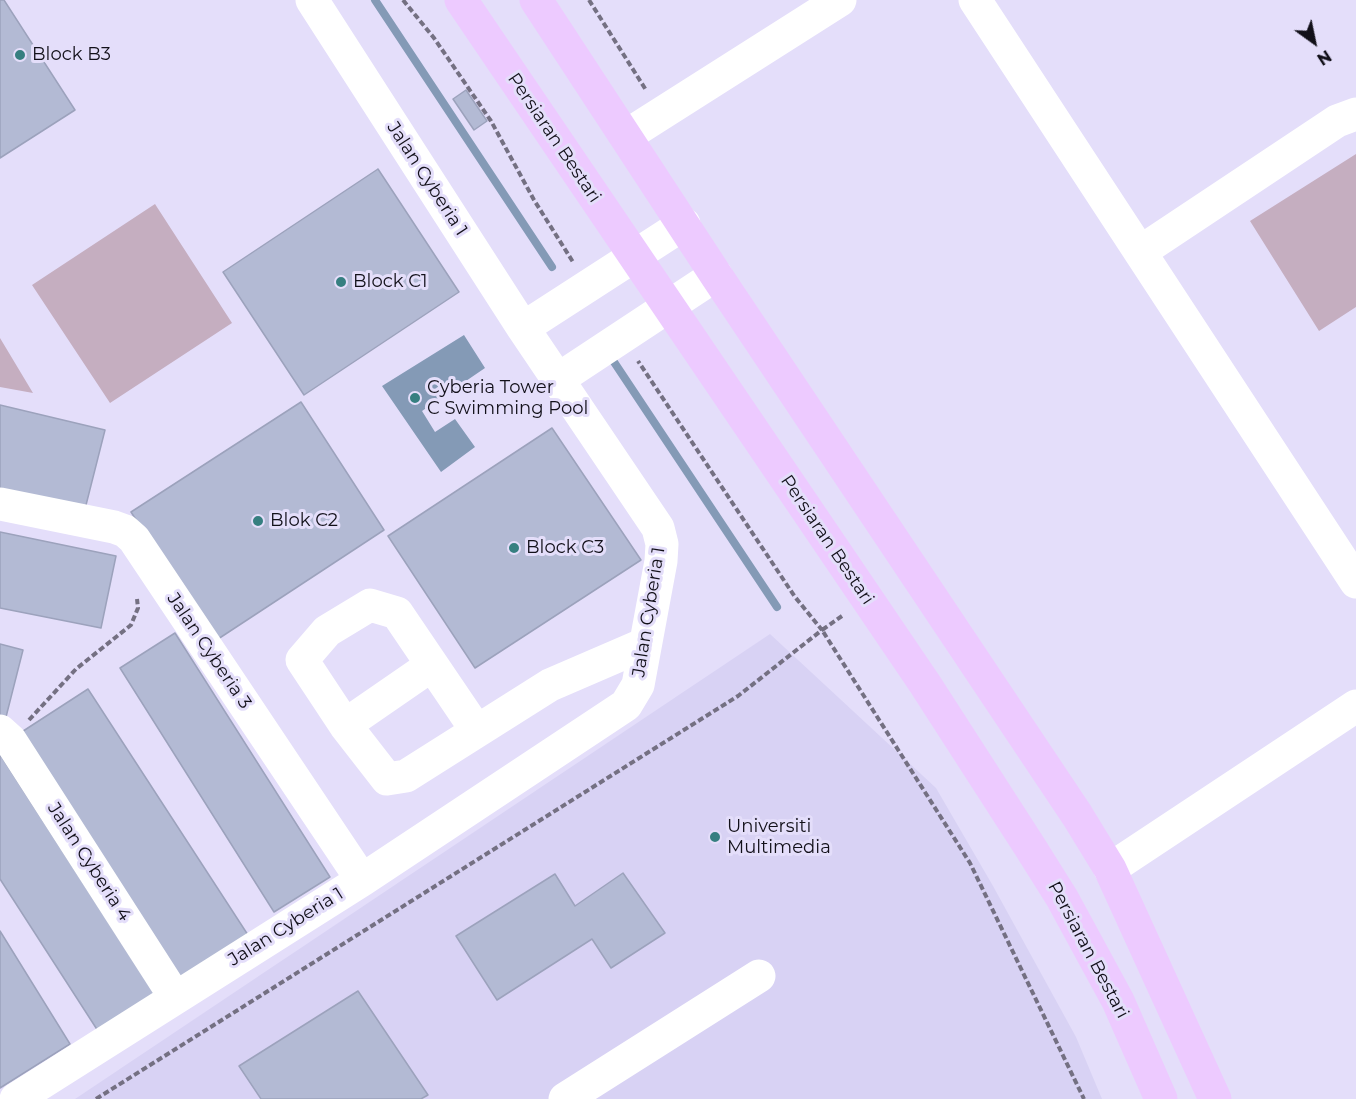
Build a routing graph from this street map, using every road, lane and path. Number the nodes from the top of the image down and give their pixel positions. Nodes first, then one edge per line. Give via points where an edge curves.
1 (312, 0) edge
2 (403, 0) edge
3 (536, 0) edge
4 (589, 0) edge
5 (840, 0) edge
6 (975, 0) edge
7 (470, 6) edge
8 (1356, 94) edge
9 (661, 113) junction
10 (1347, 117) edge
11 (626, 136) junction
12 (684, 224) junction
13 (1140, 252) junction
14 (634, 256) junction
15 (716, 275) junction
16 (588, 286) junction
17 (668, 307) junction
18 (523, 328) junction
19 (557, 380) junction
20 (0, 504) edge
21 (1356, 582) edge
22 (137, 596) dead end
23 (867, 599) junction
24 (645, 644) junction
25 (432, 665) junction
26 (1356, 706) edge
27 (345, 724) junction
28 (477, 732) junction
29 (5, 735) edge
30 (1110, 869) junction
31 (362, 880) junction
32 (759, 976) dead end
33 (175, 997) junction
34 (16, 1099) edge
35 (566, 1099) edge
36 (1084, 1099) edge
37 (1161, 1099) edge
38 (1215, 1099) edge

1 - 18 street, Jalan Cyberia 1
2 - 16 path via 491,122
3 - 11 main road
4 - 9 path
5 - 9 street
6 - 13 street
7 - 14 main road, Persiaran Bestari
8 - 10 street
9 - 11 street
10 - 13 street
11 - 12 main road
12 - 14 street
12 - 15 main road
13 - 21 street
14 - 16 street
14 - 17 main road, Persiaran Bestari
15 - 17 street
15 - 30 main road
16 - 18 street
17 - 19 street
17 - 23 main road, Persiaran Bestari
18 - 19 street, Jalan Cyberia 1
19 - 24 street, Jalan Cyberia 1 via 658,528 662,544
20 - 31 street, Jalan Cyberia 3 via 114,527 134,538
22 - 29 path via 138,608 130,625
23 - 36 path via 822,630 970,863
23 - 37 main road, Persiaran Bestari via 1062,898 1118,1001
24 - 28 street via 550,685
24 - 31 street, Jalan Cyberia 1 via 638,685 626,705
25 - 27 street
25 - 27 street via 397,613 370,605 327,632 302,660
25 - 28 street
26 - 30 street
27 - 28 street via 387,778 406,776
29 - 33 street, Jalan Cyberia 4
30 - 38 main road
31 - 33 street, Jalan Cyberia 1
32 - 35 street
33 - 34 street, Jalan Cyberia 1

